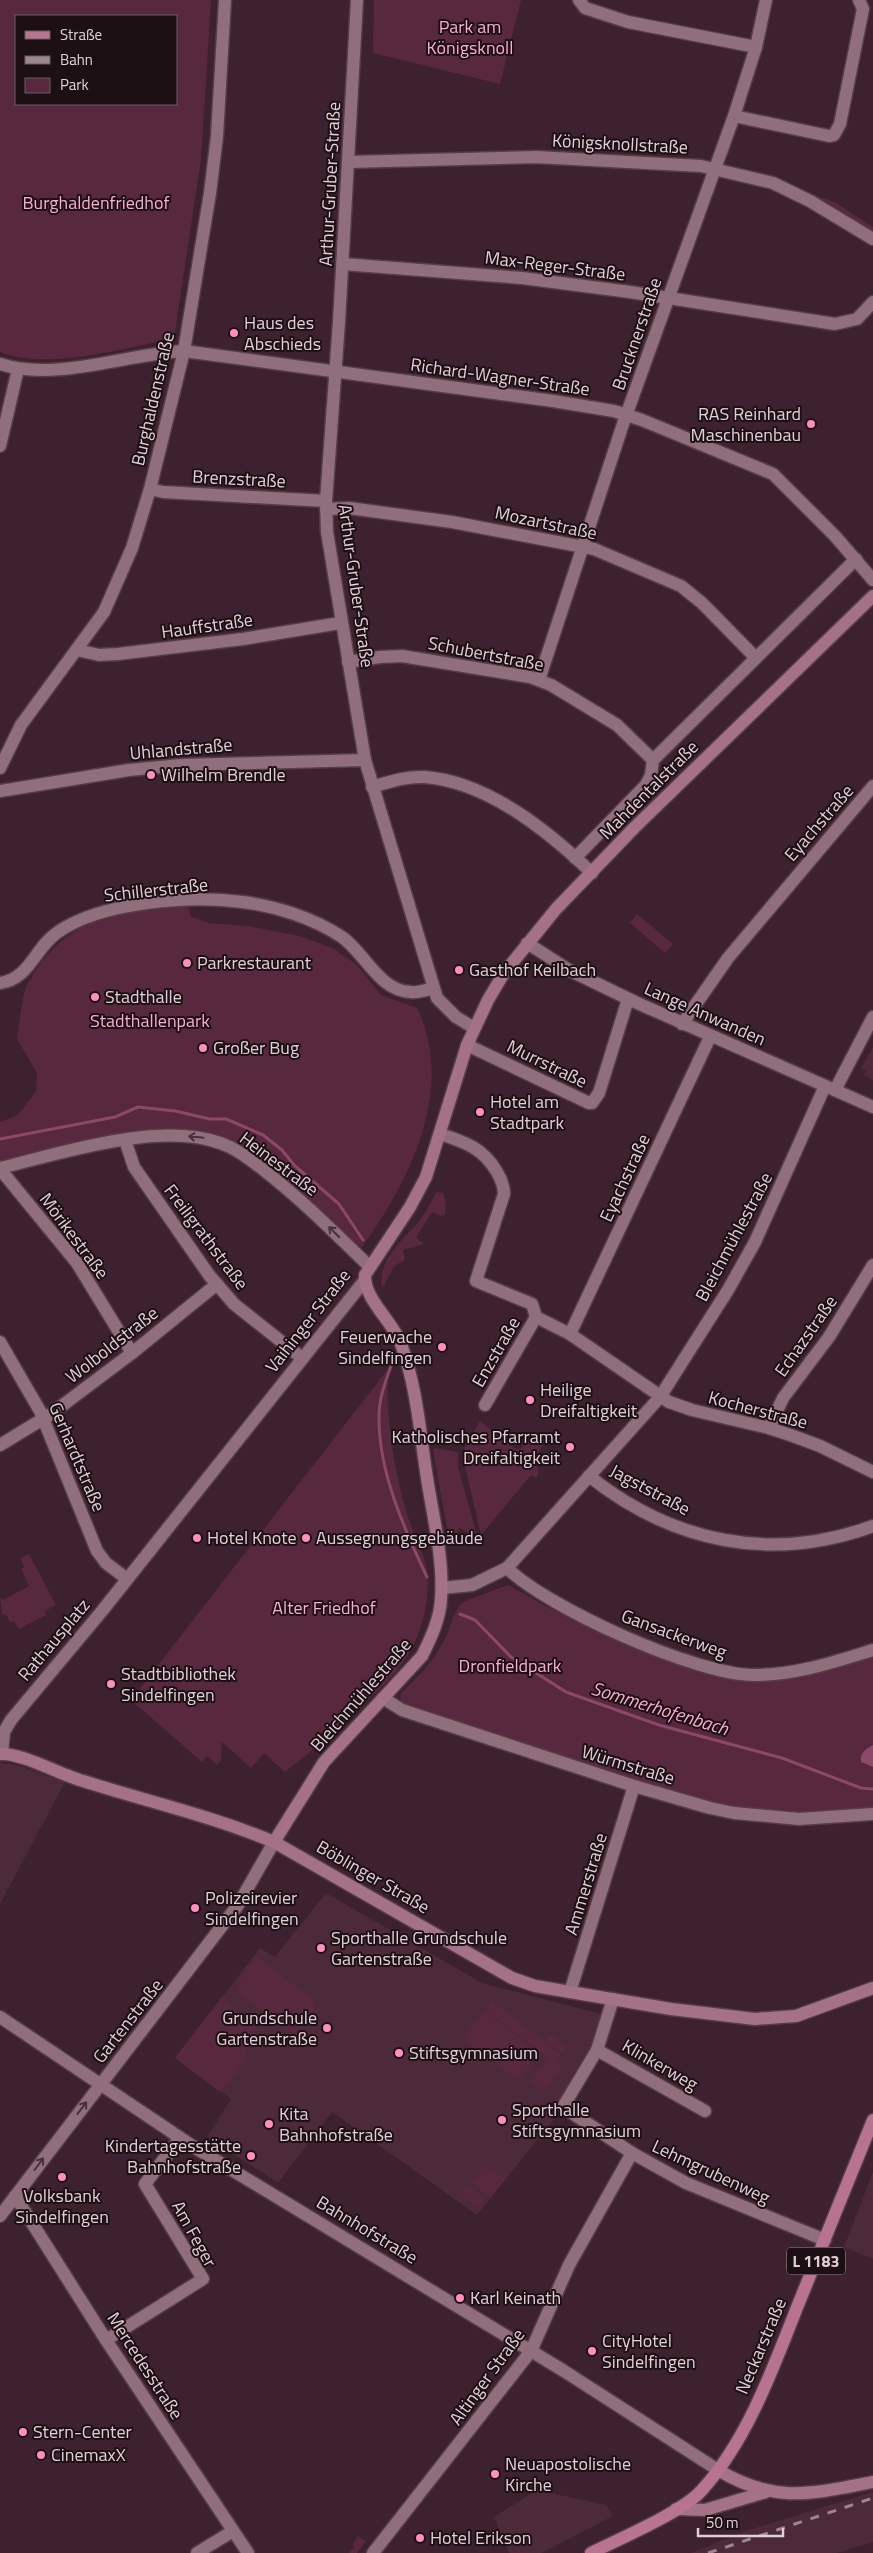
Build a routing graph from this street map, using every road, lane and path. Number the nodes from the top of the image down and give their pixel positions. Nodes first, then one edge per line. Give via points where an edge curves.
1 (225, 0) edge
2 (357, 0) edge
3 (579, 0) edge
4 (766, 0) edge
5 (859, 0) edge
6 (756, 47) junction
7 (734, 116) junction
8 (349, 162) junction
9 (714, 168) junction
10 (873, 239) edge
11 (343, 264) junction
12 (668, 298) junction
13 (873, 302) edge
14 (184, 351) junction
15 (0, 364) edge
16 (18, 369) junction
17 (336, 372) junction
18 (626, 415) junction
19 (0, 446) edge
20 (150, 489) junction
21 (326, 505) junction
22 (584, 546) junction
23 (856, 559) junction
24 (873, 580) edge
25 (873, 596) edge
26 (340, 623) junction
27 (78, 650) junction
28 (756, 658) junction
29 (348, 662) junction
30 (540, 680) junction
31 (365, 760) junction
32 (653, 760) junction
33 (0, 768) edge
34 (873, 786) edge
35 (372, 788) junction
36 (0, 791) edge
37 (575, 858) junction
38 (592, 873) junction
39 (527, 943) junction
40 (0, 983) edge
41 (434, 988) junction
42 (628, 999) junction
43 (873, 1017) edge
44 (682, 1024) junction
45 (474, 1028) junction
46 (710, 1036) junction
47 (467, 1045) junction
48 (830, 1088) junction
49 (873, 1107) edge
50 (440, 1134) junction
51 (125, 1140) junction
52 (0, 1169) edge
53 (873, 1265) edge
54 (369, 1266) junction
55 (365, 1280) junction
56 (216, 1284) junction
57 (536, 1317) junction
58 (570, 1334) junction
59 (0, 1342) edge
60 (132, 1353) junction
61 (302, 1358) junction
62 (660, 1397) junction
63 (485, 1405) dead end
64 (44, 1420) junction
65 (769, 1428) junction
66 (0, 1445) edge
67 (873, 1472) edge
68 (589, 1476) junction
69 (873, 1526) edge
70 (507, 1568) junction
71 (127, 1580) junction
72 (442, 1588) junction
73 (873, 1650) edge
74 (383, 1698) junction
75 (1, 1753) edge
76 (634, 1786) junction
77 (873, 1814) edge
78 (274, 1842) junction
79 (873, 1988) edge
80 (570, 1992) junction
81 (613, 1999) junction
82 (0, 2017) edge
83 (597, 2050) junction
84 (100, 2084) junction
85 (705, 2111) dead end
86 (873, 2120) edge
87 (180, 2138) junction
88 (632, 2153) junction
89 (15, 2196) junction
90 (0, 2216) edge
91 (824, 2240) junction
92 (106, 2340) junction
93 (530, 2352) junction
94 (718, 2470) junction
95 (873, 2482) edge
96 (766, 2492) junction
97 (676, 2509) junction
98 (233, 2531) junction
99 (197, 2553) edge
100 (248, 2553) edge
101 (373, 2553) edge
102 (590, 2553) edge

1 - 14 street, Burghaldenstraße via 214,162
2 - 8 street, Arthur-Gruber-Straße
3 - 6 street via 585,8 628,22
4 - 6 street, Brucknerstraße
5 - 7 street via 863,9 840,124 834,135
6 - 7 street, Brucknerstraße
7 - 9 street, Brucknerstraße
8 - 9 street, Königsknollstraße via 536,157
8 - 11 street, Arthur-Gruber-Straße
9 - 10 street, Königsknollstraße via 773,184 810,201
9 - 12 street, Brucknerstraße
11 - 12 street, Max-Reger-Straße via 522,278
11 - 17 street, Arthur-Gruber-Straße
12 - 13 street, Max-Reger-Straße via 836,324 857,319
12 - 18 street, Brucknerstraße
14 - 16 street, Richard-Wagner-Straße via 158,352 82,366
14 - 17 street, Richard-Wagner-Straße
14 - 20 street, Burghaldenstraße
15 - 16 street, Richard-Wagner-Straße
16 - 19 street
17 - 18 street, Richard-Wagner-Straße via 553,401
17 - 21 street, Arthur-Gruber-Straße
18 - 22 street, Brucknerstraße
18 - 23 street, Richard-Wagner-Straße via 773,474
20 - 21 street, Brenzstraße
20 - 27 street, Burghaldenstraße via 114,593
21 - 22 street, Mozartstraße via 452,522
21 - 26 street, Arthur-Gruber-Straße
22 - 28 street, Mozartstraße via 681,586
22 - 30 street, Brucknerstraße
23 - 24 street, Richard-Wagner-Straße
23 - 28 street, Mahdentalstraße
25 - 38 main road, Mahdentalstraße via 709,754
26 - 27 street, Hauffstraße via 226,642 127,653 99,655
26 - 29 street, Arthur-Gruber-Straße
27 - 33 street, Burghaldenstraße via 22,725
28 - 32 street, Mahdentalstraße
29 - 30 street, Schubertstraße via 402,656
29 - 31 street, Arthur-Gruber-Straße
30 - 32 street, Schubertstraße via 617,725
31 - 35 street, Arthur-Gruber-Straße
31 - 36 street, Uhlandstraße via 181,765
32 - 37 street, Mahdentalstraße via 646,785
34 - 44 street, Eyachstraße via 728,958
35 - 37 street via 397,780 423,777 474,790 530,822
35 - 41 street, Arthur-Gruber-Straße
37 - 38 street
38 - 39 main road, Mahdentalstraße
39 - 42 street, Lange Anwanden via 569,970
39 - 45 main road, Mahdentalstraße via 496,985
40 - 41 street, Schillerstraße via 20,975 59,931 87,918 127,907 212,900 249,903 304,918 350,943 377,974 397,989 414,993
41 - 45 street, Arthur-Gruber-Straße via 441,1005
42 - 44 street, Lange Anwanden
42 - 47 street, Murrstraße via 599,1093 592,1103
43 - 48 street, Bleichmühlestraße
44 - 46 street, Lange Anwanden
45 - 47 main road, Vaihinger Straße
46 - 48 street, Lange Anwanden
46 - 58 street, Eyachstraße
47 - 50 main road, Vaihinger Straße
48 - 49 street, Lange Anwanden
48 - 62 street, Bleichmühlestraße via 755,1242
50 - 54 main road, Vaihinger Straße via 416,1196
50 - 57 street via 468,1143 482,1152 503,1185 504,1194 476,1281 532,1304
51 - 52 street, Heinestraße
54 -> 51 street, Heinestraße via 308,1206 228,1146 208,1139 175,1136
51 - 56 street, Freiligrathstraße via 134,1167
52 - 60 street, Mörikestraße via 76,1263
53 - 65 street, Echazstraße via 829,1337 783,1398
54 - 55 main road, Vaihinger Straße
55 - 61 street, Vaihinger Straße
55 - 72 main road via 397,1335 408,1368
56 - 60 street, Wolboldstraße
56 - 61 street, Freiligrathstraße via 234,1304
57 - 58 street
57 - 63 street, Enzstraße
58 - 62 street
59 - 64 street, Gerhardtstraße
60 - 64 street, Wolboldstraße
61 - 71 street, Vaihinger Straße
62 - 65 street, Kocherstraße via 692,1410
62 - 68 street, Bleichmühlestraße
64 - 66 street, Wolboldstraße
64 - 71 street, Gerhardtstraße via 97,1552
65 - 67 street, Kocherstraße via 820,1446
68 - 69 street, Jagststraße via 625,1500 670,1523 749,1545 805,1543
68 - 70 street, Bleichmühlestraße
70 - 72 street, Bleichmühlestraße via 472,1585
70 - 73 street, Gansackerweg via 516,1578 552,1601 594,1623 710,1668 753,1675 778,1674 806,1670
71 - 75 street, Rathausplatz via 11,1720 4,1732
72 - 74 main road, Bleichmühlestraße via 431,1638 416,1664
74 - 76 street, Würmstraße via 402,1710
74 - 78 main road, Bleichmühlestraße via 324,1762
75 - 78 main road, Böblinger Straße
76 - 77 street, Würmstraße via 734,1813 799,1819
76 - 80 street, Ammerstraße
78 - 80 main road, Böblinger Straße via 512,1978
78 - 84 street, Gartenstraße via 238,1906
79 - 81 main road, Böblinger Straße via 803,2014 755,2019
80 - 81 main road, Böblinger Straße
81 - 83 street, Lehmgrubenweg
82 - 84 street, Bahnhofstraße
83 - 85 street, Klinkerweg
83 - 88 street, Lehmgrubenweg via 563,2107
84 - 87 street, Bahnhofstraße
89 -> 84 street, Gartenstraße
86 - 91 main road, Neckarstraße / L 1183
87 - 92 street, Am Feger via 146,2184 203,2279
87 - 93 street, Bahnhofstraße
88 - 91 street, Lehmgrubenweg via 669,2175 715,2196
88 - 93 street, Altinger Straße via 569,2265
89 - 90 street, Gartenstraße
89 - 92 street, Mercedesstraße
91 - 94 main road, Neckarstraße / L 1183 via 767,2382
92 - 98 street, Mercedesstraße
93 - 94 street, Bahnhofstraße
93 - 101 street, Altinger Straße
94 - 96 main road
94 - 97 main road, L 1183 via 697,2495
95 - 96 main road via 790,2495
96 - 97 main road via 705,2510
97 - 102 main road, L 1183
98 - 99 street
98 - 100 street, Mercedesstraße

